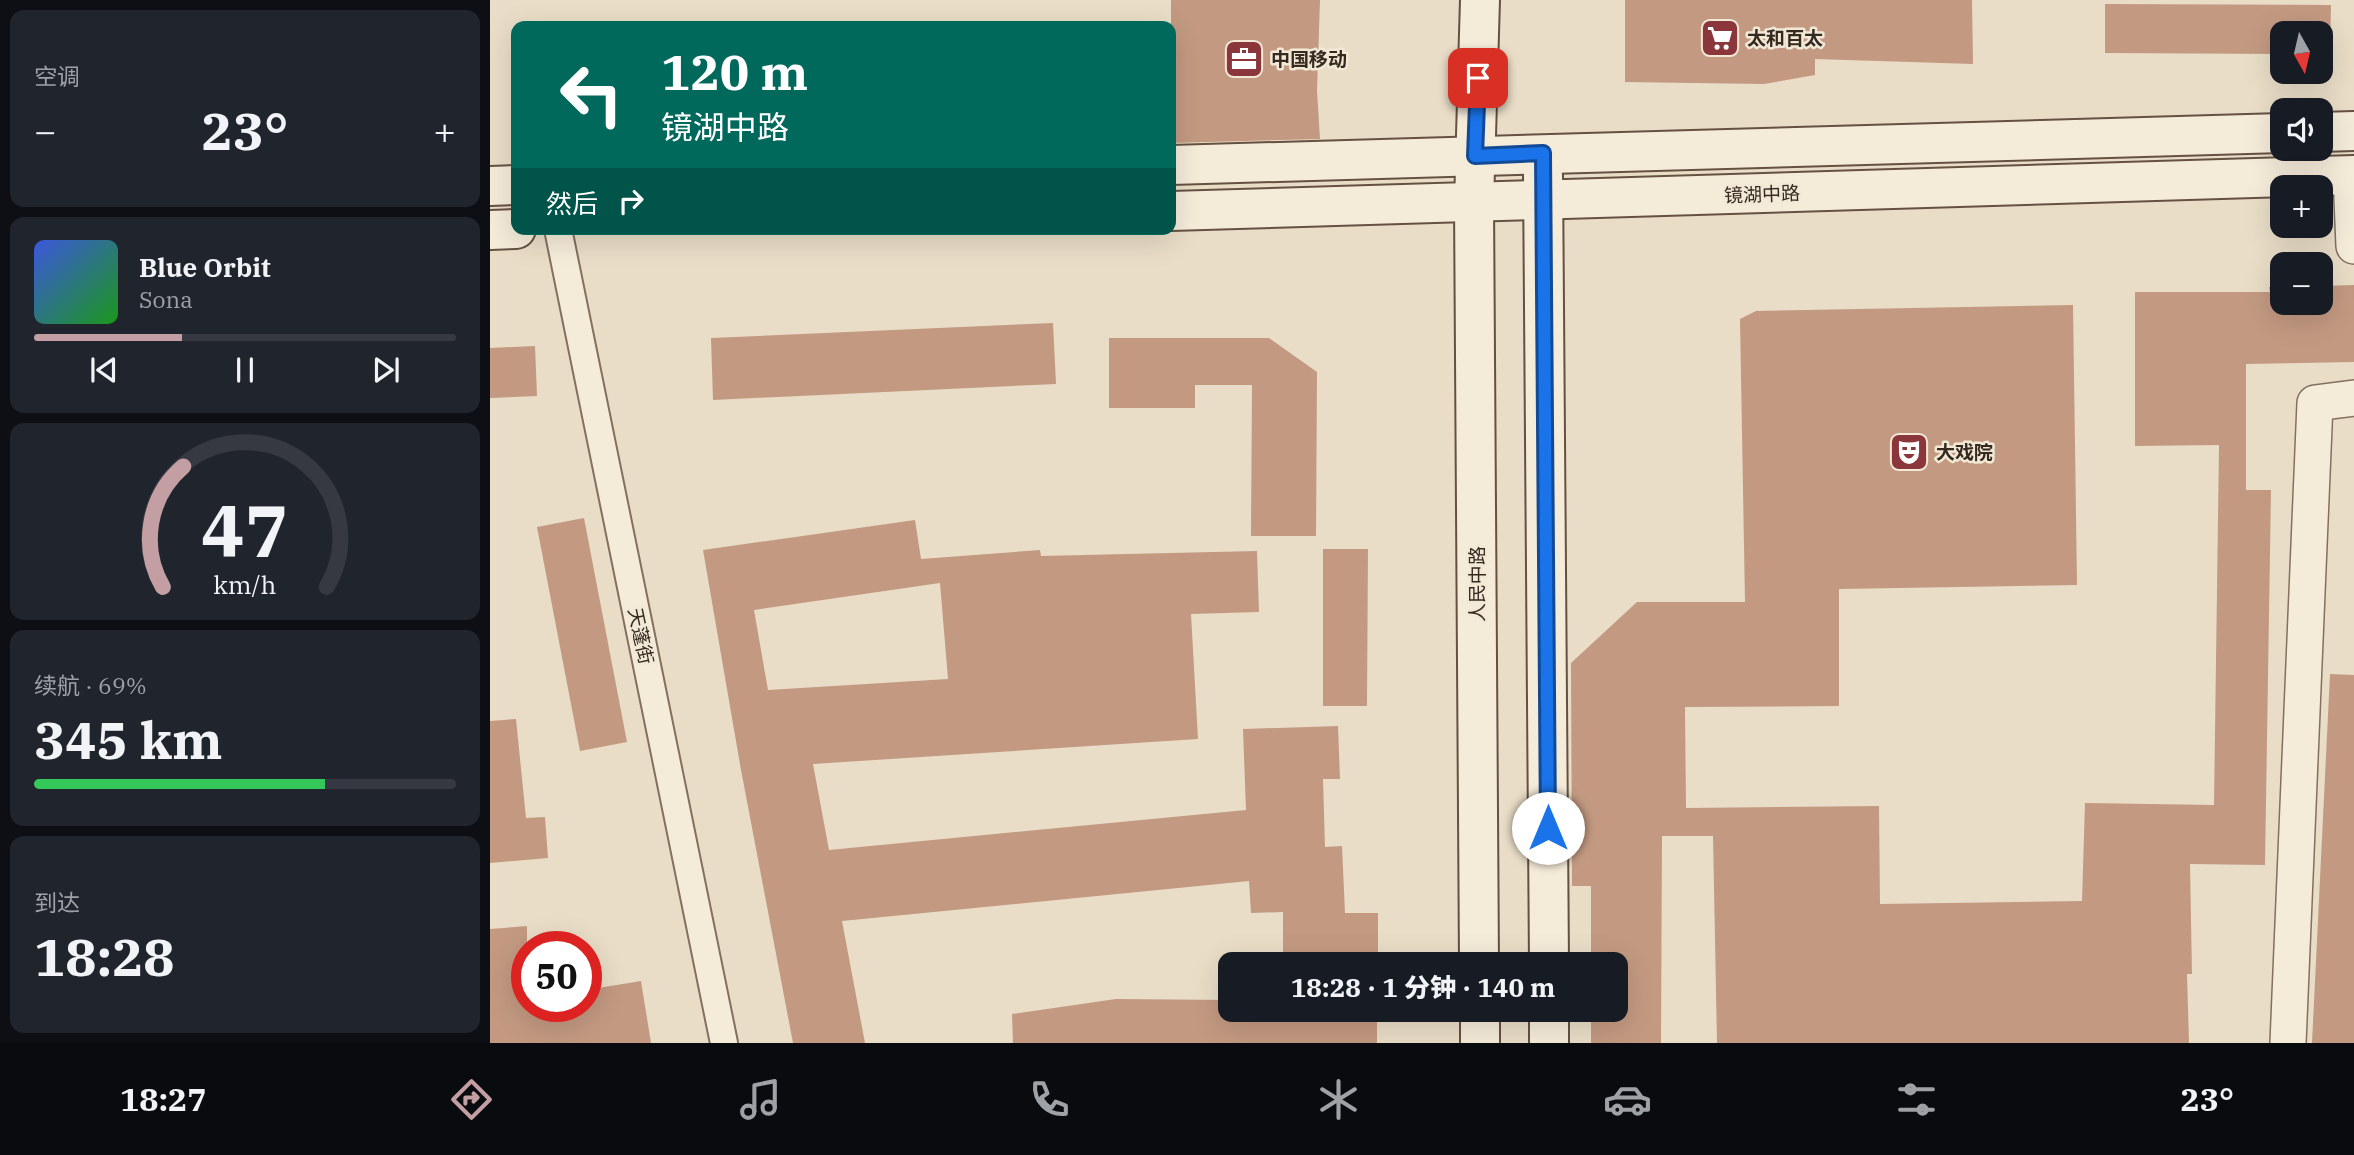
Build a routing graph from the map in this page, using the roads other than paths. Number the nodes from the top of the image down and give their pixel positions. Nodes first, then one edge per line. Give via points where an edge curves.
1 (1480, 0) edge
2 (2354, 131) edge
3 (2333, 132) edge
4 (2270, 133) edge
5 (1543, 153) junction
6 (1475, 156) junction
7 (1176, 165) edge
8 (2352, 175) edge
9 (511, 185) edge
10 (490, 186) edge
11 (1544, 201) junction
12 (1474, 203) junction
13 (1176, 211) edge
14 (511, 229) edge
15 (490, 230) edge
16 (559, 235) edge
17 (2354, 246) edge
18 (2354, 398) edge
19 (1479, 952) edge
20 (1549, 952) edge
21 (1480, 1022) edge
22 (1549, 1022) edge
23 (724, 1043) edge
24 (1480, 1043) edge
25 (1549, 1043) edge
26 (2288, 1043) edge

1 - 6 main road, 人民中路
2 - 3 main road
4 - 5 main road
5 - 6 main road
5 - 11 main road
6 - 7 main road
6 - 12 main road, 人民中路
8 - 11 main road, 镜湖中路
8 - 17 street
9 - 10 main road
11 - 12 main road, 镜湖中路
11 - 20 main road
12 - 13 main road, 镜湖中路
12 - 19 main road, 人民中路
14 - 15 main road
16 - 23 street, 天蓬街
18 - 26 street via 2315,403
21 - 24 main road
22 - 25 main road

